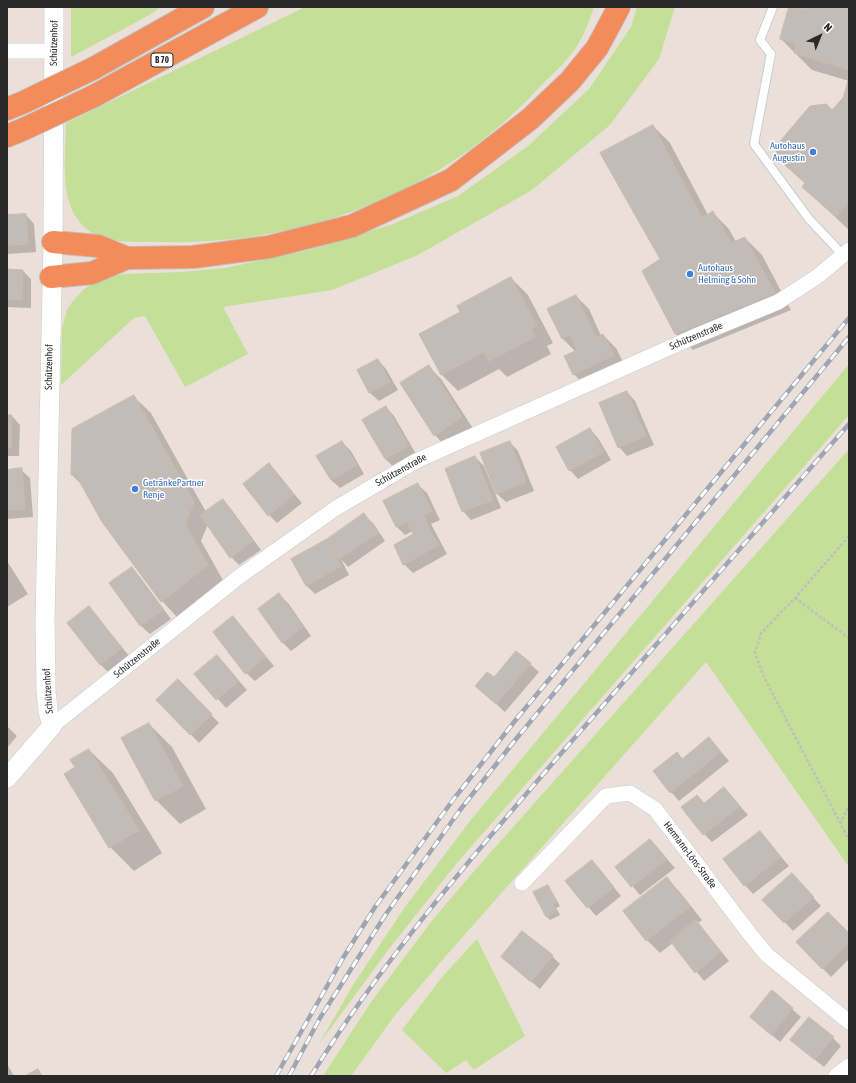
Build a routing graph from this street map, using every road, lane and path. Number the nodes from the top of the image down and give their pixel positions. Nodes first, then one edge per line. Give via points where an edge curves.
1 (54, 7) edge
2 (203, 7) edge
3 (257, 7) edge
4 (607, 7) edge
5 (619, 7) edge
6 (773, 7) edge
7 (596, 48) junction
8 (7, 51) edge
9 (53, 51) junction
10 (16, 105) edge
11 (15, 132) edge
12 (52, 242) junction
13 (846, 252) edge
14 (127, 258) junction
15 (51, 277) junction
16 (849, 536) edge
17 (795, 598) junction
18 (849, 638) edge
19 (52, 726) junction
20 (7, 778) edge
21 (849, 806) edge
22 (840, 825) junction
23 (849, 840) edge
24 (522, 883) dead end
25 (849, 1022) edge
26 (849, 1066) edge
27 (836, 1076) edge

1 - 9 street, Schützenhof
2 - 10 highway, B 70, bridge via 94,68
3 - 11 highway, B 70, bridge via 94,96
4 - 7 highway
5 - 7 highway
6 - 13 lane via 760,40 771,54 754,144 809,219
7 - 14 highway via 570,81 530,119 451,180 390,210 352,226 269,247 193,257
8 - 9 street
9 - 12 street, Schützenhof
12 - 14 highway via 98,246
12 - 15 street, Schützenhof
13 - 19 street, Schützenstraße via 818,276 778,302 416,460 342,504 240,576
14 - 15 highway via 92,273
15 - 19 street, Schützenhof via 45,619 46,690
16 - 17 path
17 - 18 path
17 - 22 path via 761,633 755,653 762,675
19 - 20 street, Schützenstraße
21 - 22 path
22 - 23 path
24 - 25 street, Hermann-Löns-Straße via 606,796 630,793 655,809 767,954
26 - 27 street

